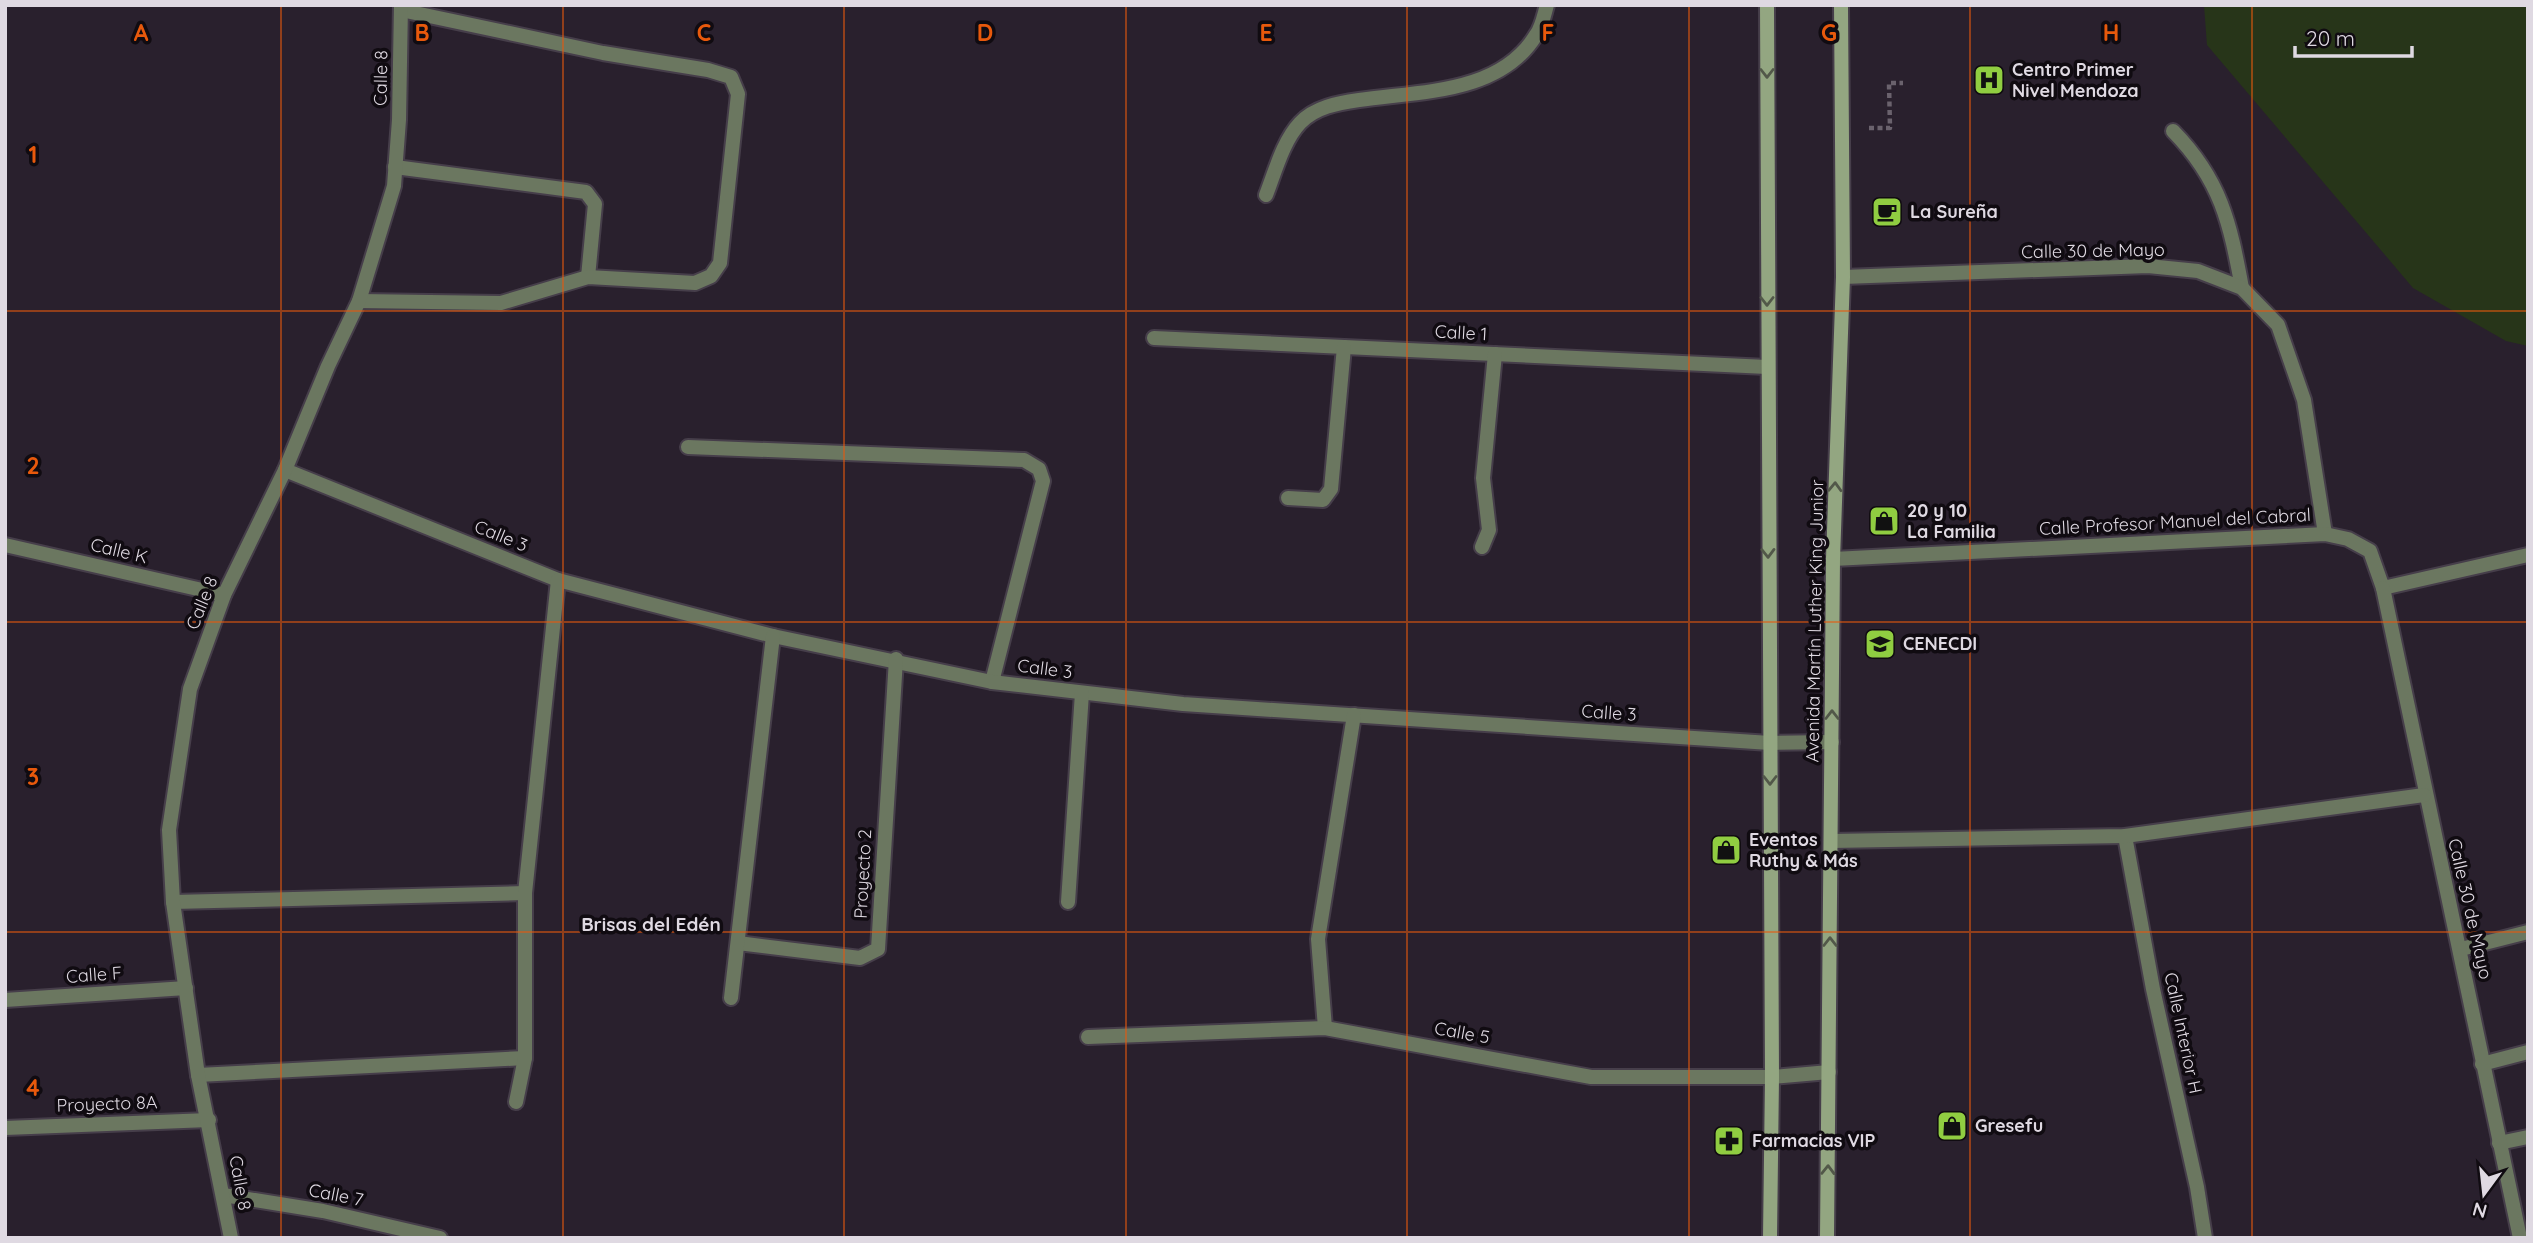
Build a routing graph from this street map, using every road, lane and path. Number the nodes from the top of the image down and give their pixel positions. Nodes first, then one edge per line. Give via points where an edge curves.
1 (1547, 5) edge
2 (1767, 5) edge
3 (1841, 5) edge
4 (401, 8) edge
5 (1903, 83) dead end
6 (1871, 128) dead end
7 (2173, 131) dead end
8 (395, 167) junction
9 (1266, 195) dead end
10 (588, 277) junction
11 (1843, 277) junction
12 (2242, 288) junction
13 (359, 301) junction
14 (1154, 338) dead end
15 (1344, 347) junction
16 (1494, 354) junction
17 (1767, 367) junction
18 (688, 447) dead end
19 (285, 470) junction
20 (1288, 498) dead end
21 (2325, 534) junction
22 (5, 545) edge
23 (1482, 547) dead end
24 (2528, 555) edge
25 (1833, 559) junction
26 (558, 580) junction
27 (2383, 588) junction
28 (223, 595) junction
29 (773, 636) junction
30 (896, 659) junction
31 (992, 682) junction
32 (1082, 693) junction
33 (1354, 715) junction
34 (1832, 742) junction
35 (1770, 743) junction
36 (2424, 795) junction
37 (2125, 836) junction
38 (1831, 841) junction
39 (525, 892) junction
40 (173, 902) junction
41 (1068, 902) dead end
42 (2528, 932) edge
43 (738, 943) junction
44 (2461, 949) junction
45 (186, 988) junction
46 (732, 998) dead end
47 (5, 1000) edge
48 (1325, 1028) junction
49 (1088, 1037) dead end
50 (2528, 1052) edge
51 (525, 1058) junction
52 (2482, 1064) junction
53 (1829, 1072) junction
54 (198, 1075) junction
55 (1772, 1077) junction
56 (516, 1102) dead end
57 (209, 1120) junction
58 (5, 1128) edge
59 (2528, 1137) edge
60 (2500, 1143) junction
61 (223, 1195) junction
62 (231, 1238) edge
63 (440, 1238) edge
64 (1770, 1238) edge
65 (1827, 1238) edge
66 (2204, 1238) edge
67 (2520, 1238) edge

1 - 9 street via 1537,34 1515,61 1489,78 1340,103 1312,113 1289,141
2 -> 17 main road
3 - 11 main road, Avenida Martín Luther King Junior
4 - 8 street, Calle 8
4 - 10 street via 731,77 738,94 716,270 695,283
5 - 6 path via 1889,83 1890,128
7 - 12 street via 2202,164 2222,201
8 - 10 street via 586,192 595,204
8 - 13 street, Calle 8 via 394,186
10 - 13 street via 501,303
11 - 12 street, Calle 30 de Mayo via 2148,266 2198,271
25 -> 11 main road, Avenida Martín Luther King Junior
12 - 21 street, Calle 30 de Mayo via 2278,325 2304,400
13 - 19 street, Calle 8
14 - 15 street, Calle 1
15 - 16 street, Calle 1
15 - 20 street via 1331,489 1323,500
16 - 17 street, Calle 1
16 - 23 street via 1483,478 1489,530
17 -> 35 main road
18 - 31 street via 1024,460 1039,469 1043,481
19 - 26 street, Calle 3
19 - 28 street, Calle 8
21 - 25 street, Calle Profesor Manuel del Cabral
21 - 27 street, Calle Profesor Manuel del Cabral via 2370,551
22 - 28 street, Calle K
24 - 27 street
34 -> 25 main road, Avenida Martín Luther King Junior
26 - 29 street, Calle 3
26 - 39 street
27 - 36 street, Calle 30 de Mayo
28 - 40 street, Calle 8 via 190,688 169,830
29 - 30 street, Calle 3
29 - 43 street
30 - 31 street, Calle 3
30 - 43 street, Proyecto 2 via 878,949 860,958
31 - 32 street, Calle 3
32 - 33 street, Calle 3
32 - 41 street
33 - 35 street, Calle 3
33 - 48 street via 1318,939
34 - 35 street, Calle 3
34 - 38 main road, Avenida Martín Luther King Junior
35 -> 55 main road
36 - 37 street
36 - 44 street, Calle 30 de Mayo
37 - 38 street
37 - 66 street, Calle Interior H
53 -> 38 main road, Avenida Martín Luther King Junior
39 - 40 street
39 - 51 street
40 - 45 street, Calle 8
42 - 44 street
43 - 46 street
44 - 52 street, Calle 30 de Mayo
45 - 47 street, Calle F
45 - 54 street, Calle 8
48 - 49 street, Calle 5
48 - 55 street, Calle 5 via 1591,1077
50 - 52 street
51 - 54 street
51 - 56 street
52 - 60 street, Calle 30 de Mayo
53 - 55 street, Calle 5
65 -> 53 main road, Avenida Martín Luther King Junior
54 - 57 street, Calle 8
55 - 64 main road
57 - 58 street, Proyecto 8A
57 - 61 street, Calle 8
59 - 60 street
60 - 67 street, Calle 30 de Mayo
61 - 62 street, Calle 8
61 - 63 street, Calle 7 via 323,1211

